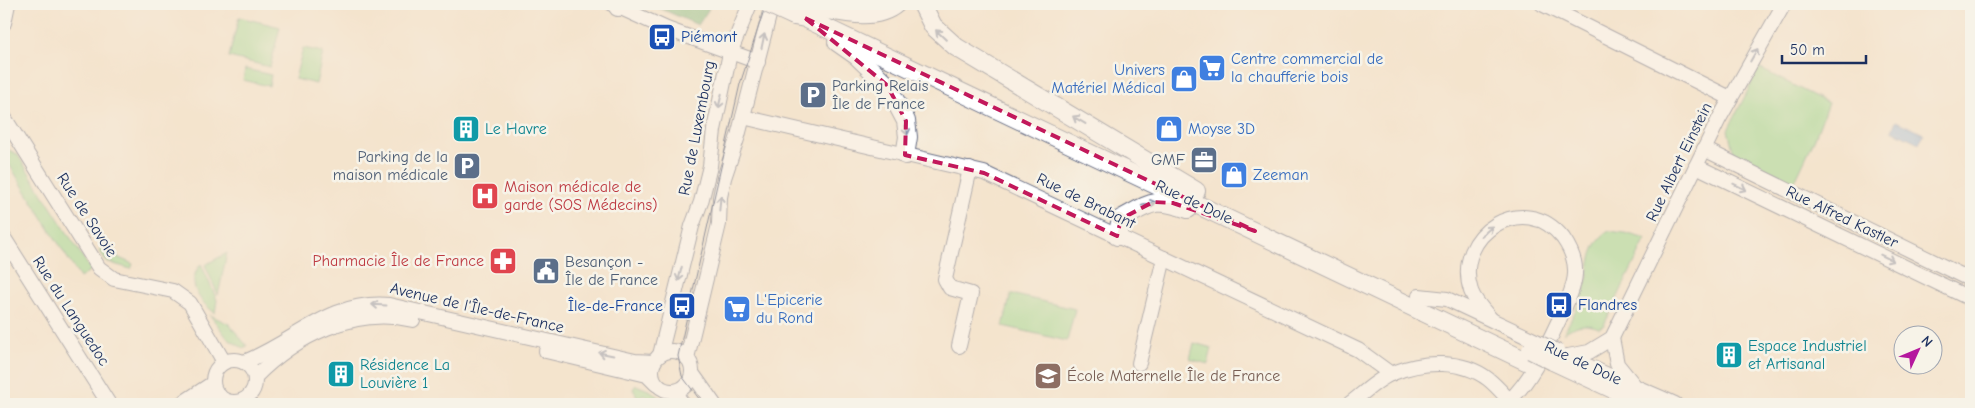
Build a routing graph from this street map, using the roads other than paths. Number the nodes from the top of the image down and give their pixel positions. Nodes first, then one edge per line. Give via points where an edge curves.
1 (8, 4) edge
2 (750, 4) edge
3 (770, 4) edge
4 (896, 4) edge
5 (922, 4) edge
6 (1542, 4) edge
7 (1784, 4) edge
8 (617, 5) edge
9 (802, 11) edge
10 (4, 23) edge
11 (730, 53) junction
12 (758, 62) junction
13 (1730, 98) junction
14 (4, 117) edge
15 (743, 117) junction
16 (1704, 149) junction
17 (905, 155) junction
18 (1696, 166) junction
19 (970, 169) junction
20 (1196, 191) junction
21 (1255, 231) junction
22 (1117, 236) junction
23 (4, 238) edge
24 (1164, 258) junction
25 (1971, 280) edge
26 (1419, 296) junction
27 (1971, 298) edge
28 (1491, 319) junction
29 (1612, 338) junction
30 (959, 346) dead end
31 (1536, 348) junction
32 (657, 358) junction
33 (688, 358) junction
34 (1557, 360) junction
35 (224, 362) junction
36 (244, 362) junction
37 (1139, 363) dead end
38 (692, 373) junction
39 (1391, 374) junction
40 (255, 377) junction
41 (656, 384) junction
42 (1634, 385) junction
43 (216, 389) junction
44 (673, 391) junction
45 (242, 402) edge
46 (1511, 403) edge
47 (108, 404) edge
48 (181, 404) edge
49 (203, 404) edge
50 (683, 404) edge
51 (714, 404) edge
52 (1349, 404) edge
53 (1618, 404) edge
54 (1645, 404) edge
55 (1675, 404) edge

1 - 10 street
2 - 11 street, Rue de Luxembourg
3 - 9 main road, Rue de Dole, bridge
12 -> 3 street
4 - 9 main road via 888,10 866,14
20 -> 5 main road via 956,47 933,26
6 - 13 street
13 -> 7 street, Rue Albert Einstein
8 - 11 street
9 -> 17 main road via 887,85 906,121
9 - 20 main road, Rue de Dole
9 - 21 main road, Rue de Dole
11 - 12 street
11 -> 32 street, Rue de Luxembourg via 702,202 692,226
12 - 15 street
13 - 16 street, Rue Albert Einstein
14 - 35 street, Rue de Savoie via 99,268 114,279 173,291 181,296 190,303
15 - 17 street, Rue de Brabant
33 -> 15 street via 719,224 724,178
16 - 18 street, Rue Albert Einstein
16 - 25 street, Rue Alfred Kastler
17 - 19 street, Rue de Brabant
18 -> 27 street, Rue Alfred Kastler
18 - 29 street, Rue Albert Einstein
19 - 22 street, Rue de Brabant via 998,178
19 - 30 street via 945,279 950,288 971,294
20 - 26 main road, Rue de Dole
22 -> 21 main road via 1121,219 1153,202 1173,204
21 - 31 main road, Rue de Dole
22 - 24 street, Rue de Brabant
23 - 47 street, Rue du Languedoc
24 - 37 street
24 - 39 street, Rue de Brabant via 1358,350
26 - 28 street, Rue de Dole via 1447,300
26 - 31 main road, Rue de Dole
28 - 31 street, Rue de Dole
28 -> 31 street, Rue de Dole via 1476,299 1468,280 1468,267 1475,245 1493,225 1506,220 1533,219 1546,223 1567,244 1575,266 1574,284
29 - 34 street via 1589,352
29 - 42 street via 1617,364
31 - 34 main road, Rue de Dole
31 - 46 street via 1531,376
32 - 33 street via 673,351
32 -> 36 street, Avenue de l'Île-de-France via 635,360 374,304 331,314
32 - 41 street via 653,377
33 - 38 street
34 - 42 street, Rue de Dole
34 - 53 main road, Rue de Dole
34 - 54 main road, Rue de Dole
35 - 36 street
35 - 43 street via 215,371
36 - 40 street
38 - 44 street via 687,385
38 - 51 street
39 - 46 street via 1431,364 1459,366 1489,380
39 - 52 street
40 - 41 street, Avenue de l'Île-de-France via 281,354 322,331 354,319 384,316 647,375
40 - 45 street via 252,392
41 - 44 street
42 - 55 street, Rue de Dole
43 - 45 street via 230,401
43 - 48 street
43 - 49 street
44 - 50 street

